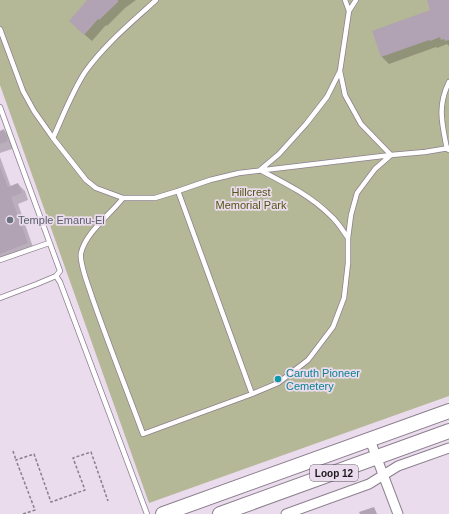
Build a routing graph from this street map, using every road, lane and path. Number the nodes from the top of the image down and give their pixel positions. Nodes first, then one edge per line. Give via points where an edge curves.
1 (156, 0) edge
2 (345, 0) edge
3 (356, 0) edge
4 (349, 11) junction
5 (0, 29) edge
6 (340, 70) junction
7 (449, 82) edge
8 (0, 107) edge
9 (53, 138) junction
10 (448, 149) edge
11 (391, 155) junction
12 (260, 170) junction
13 (178, 191) junction
14 (123, 198) junction
15 (348, 238) junction
16 (50, 243) junction
17 (0, 260) edge
18 (56, 276) junction
19 (0, 298) edge
20 (252, 394) junction
21 (449, 411) edge
22 (449, 432) edge
23 (370, 440) junction
24 (449, 448) edge
25 (13, 451) dead end
26 (377, 458) junction
27 (16, 460) junction
28 (384, 475) junction
29 (108, 501) dead end
30 (23, 514) edge
31 (147, 514) edge
32 (163, 514) edge
33 (220, 514) edge
34 (286, 514) edge
35 (398, 514) edge

1 - 9 lane via 111,40 85,72
2 - 4 lane
3 - 4 lane
4 - 6 lane
5 - 9 lane via 22,91
6 - 11 lane via 345,95 361,124
6 - 12 lane via 327,97 306,124 279,154
7 - 10 lane via 441,105 442,125
8 - 16 lane
9 - 14 lane via 86,180 96,188
10 - 11 lane
11 - 12 lane
11 - 15 lane via 375,168 357,193
12 - 13 lane via 224,176
12 - 15 lane via 332,216
13 - 14 lane via 155,198
13 - 20 lane
14 - 20 lane via 95,227 81,254 83,270 143,434
15 - 20 lane via 344,298 333,327 308,360 278,383
16 - 17 lane
16 - 18 lane via 60,271
18 - 19 lane
18 - 31 lane
21 - 23 main road, Loop 12
22 - 26 main road, Loop 12
23 - 26 street
23 - 32 main road, Loop 12
24 - 28 street via 398,466
25 - 27 path
26 - 28 street
26 - 33 main road, Loop 12
27 - 29 path via 34,454 51,502 85,490 73,458 90,452
27 - 30 path via 35,510
28 - 34 street via 369,484
28 - 35 street

